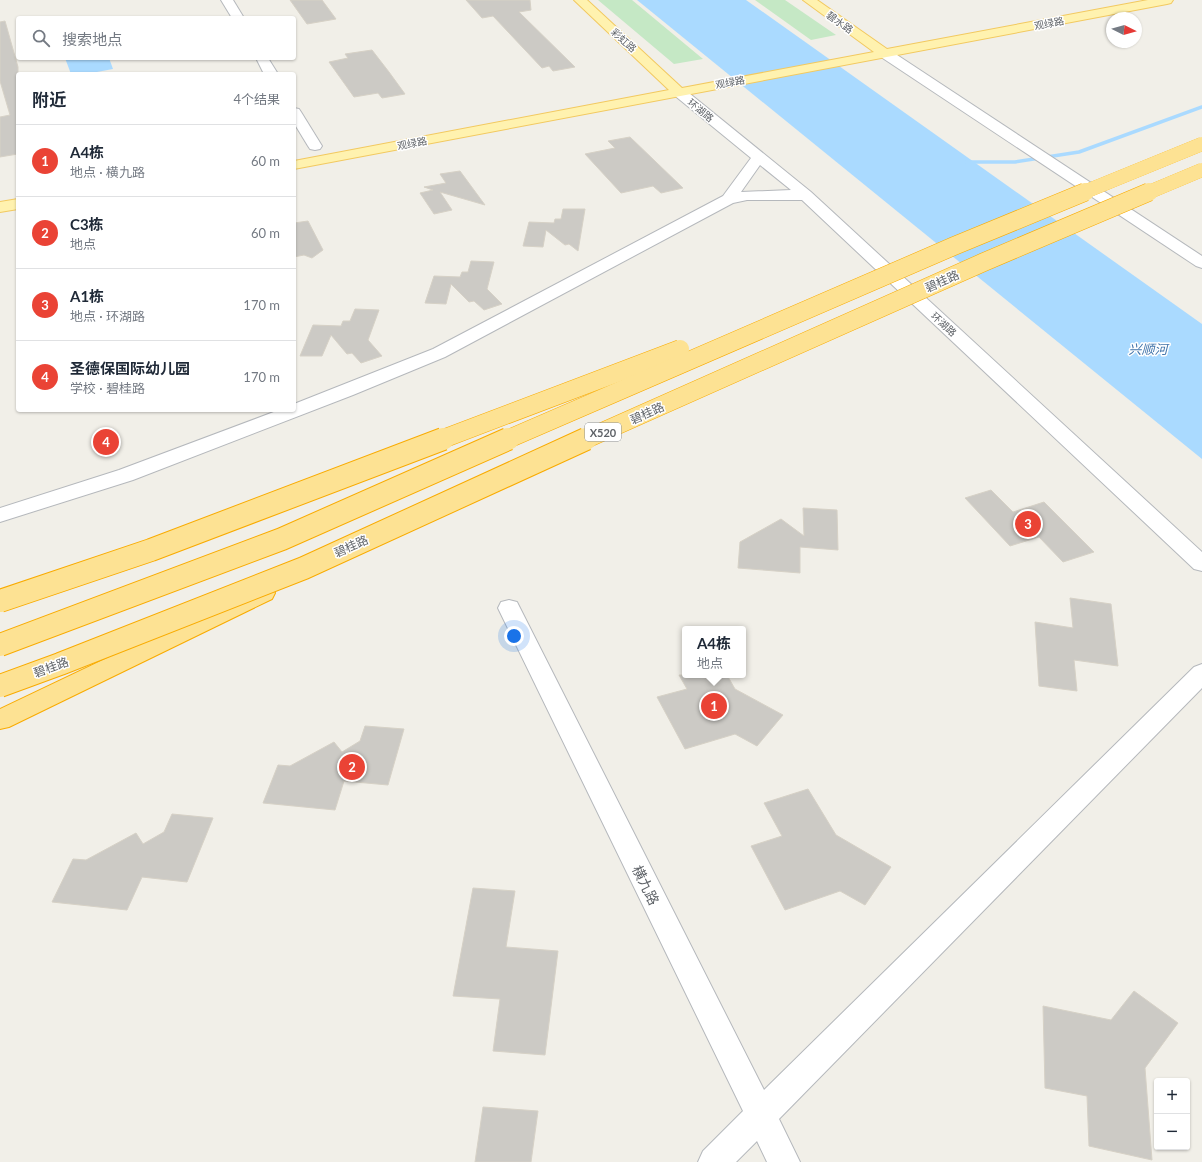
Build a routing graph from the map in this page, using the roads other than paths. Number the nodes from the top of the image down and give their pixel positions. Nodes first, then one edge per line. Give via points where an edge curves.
1 (227, 0) edge
2 (580, 0) edge
3 (808, 0) edge
4 (1167, 0) edge
5 (237, 16) edge
6 (871, 43) junction
7 (886, 47) junction
8 (857, 52) junction
9 (263, 60) edge
10 (270, 72) edge
11 (698, 75) dead end
12 (674, 86) junction
13 (632, 88) dead end
14 (296, 117) edge
15 (330, 144) dead end
16 (1202, 144) edge
17 (308, 148) joint
18 (759, 156) junction
19 (296, 165) edge
20 (1202, 170) edge
21 (806, 195) junction
22 (728, 199) junction
23 (16, 204) edge
24 (0, 207) edge
25 (16, 218) edge
26 (0, 221) edge
27 (980, 235) junction
28 (1202, 263) edge
29 (296, 410) edge
30 (291, 412) edge
31 (562, 450) junction
32 (0, 515) edge
33 (1202, 564) edge
34 (0, 600) edge
35 (509, 608) dead end
36 (0, 645) edge
37 (1202, 673) edge
38 (0, 686) edge
39 (0, 720) edge
40 (760, 1116) junction
41 (714, 1162) edge
42 (784, 1162) edge

1 - 5 street
2 - 12 main road, 彩虹路
3 - 6 main road, 碧水路
4 - 7 main road, 观绿路
6 - 7 main road, 碧水路
6 - 8 main road, 观绿路
7 - 8 main road, 观绿路
7 - 28 street via 1043,158
8 - 12 main road, 观绿路 via 710,86
9 - 10 street
11 - 12 main road, 观绿路
12 - 13 main road, 观绿路
12 - 18 street, 环湖路
12 - 19 main road, 观绿路
14 - 17 street
15 - 17 main road
16 - 27 highway, X520, bridge
18 - 21 street, 环湖路
18 - 22 street
20 - 31 highway, 碧桂路 / X520, bridge via 976,266
21 - 22 street via 747,195
21 - 33 street, 环湖路
22 - 29 street via 439,353
23 - 24 main road
25 - 26 main road
27 - 34 highway, bridge via 150,550
27 - 36 highway, X520, bridge via 282,539
30 - 32 street via 126,475
31 - 38 highway, 碧桂路 / X520, bridge via 304,568
31 - 39 highway, bridge
35 - 40 street, 横九路
37 - 40 street
40 - 41 street
40 - 42 street, 横九路

